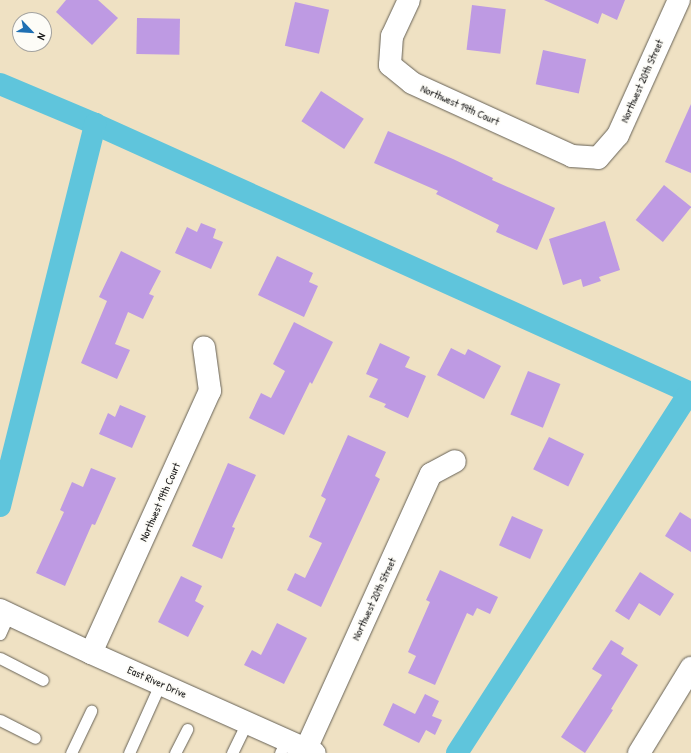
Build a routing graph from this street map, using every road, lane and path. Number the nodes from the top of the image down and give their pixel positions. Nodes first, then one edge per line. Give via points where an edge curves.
1 (409, 0) edge
2 (679, 0) edge
3 (598, 158) joint
4 (204, 347) dead end
5 (455, 461) dead end
6 (5, 612) edge
7 (0, 634) edge
8 (91, 653) junction
9 (0, 658) edge
10 (691, 668) edge
11 (43, 680) dead end
12 (160, 684) junction
13 (91, 711) dead end
14 (0, 720) edge
15 (247, 722) junction
16 (187, 729) dead end
17 (34, 738) dead end
18 (283, 746) edge
19 (311, 751) edge
20 (71, 753) edge
21 (129, 753) edge
22 (175, 753) edge
23 (232, 753) edge
24 (639, 753) edge

1 - 3 street, Northwest 19th Court via 392,36 390,65 412,84 572,156
2 - 3 street, Northwest 20th Street via 618,135
4 - 8 street, Northwest 19th Court via 210,391
5 - 19 street, Northwest 20th Street via 431,474
6 - 7 lane
6 - 8 street, East River Drive
8 - 12 street, East River Drive
9 - 11 lane
10 - 24 street
12 - 15 street, East River Drive
12 - 21 lane
13 - 20 lane
14 - 17 lane
15 - 18 street, East River Drive
15 - 23 lane
16 - 22 lane
18 - 19 street, East River Drive

